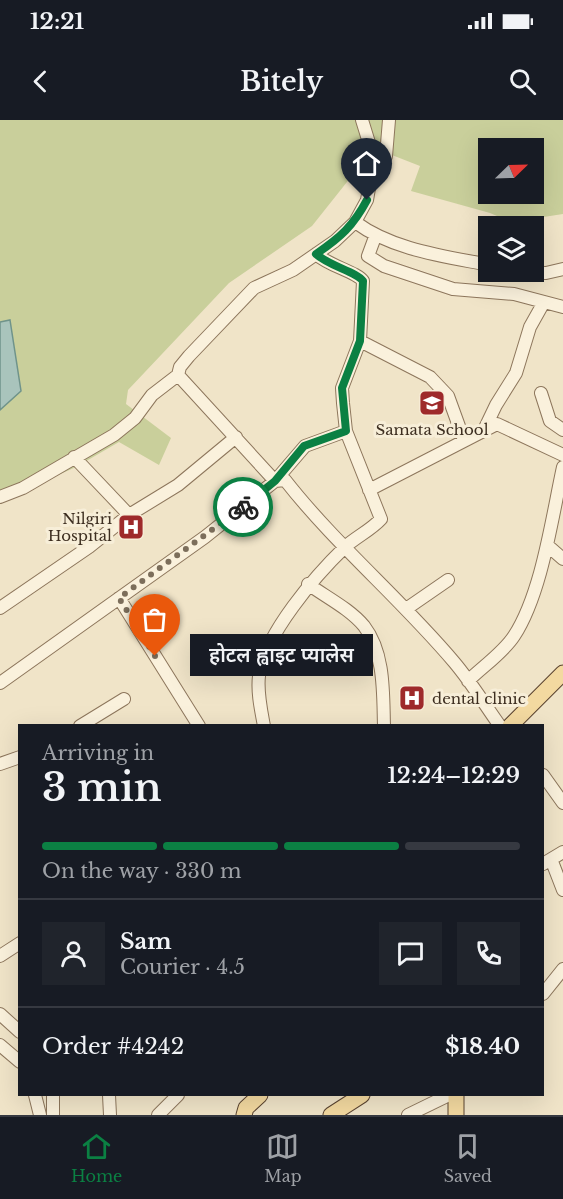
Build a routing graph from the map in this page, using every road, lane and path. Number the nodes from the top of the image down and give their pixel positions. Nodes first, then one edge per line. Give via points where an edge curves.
1 (362, 120) edge
2 (389, 120) edge
3 (374, 159) junction
4 (356, 222) junction
5 (375, 237) junction
6 (316, 254) junction
7 (478, 263) edge
8 (563, 269) edge
9 (544, 271) edge
10 (514, 282) edge
11 (514, 294) junction
12 (544, 302) junction
13 (563, 307) edge
14 (360, 341) junction
15 (178, 375) junction
16 (541, 393) dead end
17 (563, 429) edge
18 (484, 430) junction
19 (346, 431) junction
20 (236, 436) junction
21 (464, 440) junction
22 (563, 455) edge
23 (74, 457) junction
24 (563, 467) edge
25 (275, 481) junction
26 (369, 490) junction
27 (0, 497) edge
28 (129, 515) junction
29 (547, 545) junction
30 (346, 547) junction
31 (563, 559) edge
32 (448, 580) dead end
33 (308, 584) junction
34 (119, 598) junction
35 (0, 608) edge
36 (406, 609) junction
37 (563, 673) edge
38 (468, 681) junction
39 (0, 683) edge
40 (124, 699) dead end
41 (83, 724) edge
42 (198, 724) edge
43 (264, 724) edge
44 (384, 724) edge
45 (499, 724) edge
46 (512, 724) edge
47 (18, 758) edge
48 (0, 764) edge
49 (544, 777) edge
50 (563, 803) edge
51 (563, 852) edge
52 (547, 861) edge
53 (563, 890) edge
54 (18, 944) edge
55 (0, 956) edge
56 (563, 969) edge
57 (544, 993) edge
58 (0, 1014) edge
59 (18, 1030) edge
60 (0, 1045) edge
61 (18, 1060) edge
62 (35, 1096) edge
63 (53, 1096) edge
64 (109, 1096) edge
65 (177, 1096) edge
66 (360, 1096) edge
67 (447, 1096) edge
68 (456, 1096) edge
69 (258, 1097) edge
70 (40, 1115) edge
71 (53, 1115) edge
72 (111, 1115) edge
73 (158, 1115) edge
74 (235, 1115) edge
75 (244, 1115) edge
76 (331, 1115) edge
77 (408, 1115) edge
78 (456, 1115) edge

1 - 3 street
2 - 3 street via 386,156
3 - 4 street via 367,200
4 - 5 street
4 - 6 street
5 - 7 street
5 - 11 street via 368,256 384,266 453,289
6 - 14 street via 363,281
6 - 15 street via 270,283 254,288 180,367
8 - 9 street
10 - 11 street
11 - 12 street
12 - 13 street
12 - 18 street via 530,327 516,373
14 - 19 street via 342,388
14 - 21 street via 430,377 448,396
15 - 20 street
15 - 23 street via 152,395 121,430
16 - 17 street via 550,421
18 - 21 street
18 - 22 street via 497,424
19 - 25 street via 304,446
19 - 26 street
20 - 25 street
20 - 28 street via 178,485
21 - 26 street
23 - 27 street via 23,488
23 - 28 street
24 - 29 street
25 - 30 street via 285,480
25 - 34 street
26 - 30 street via 381,519
28 - 35 street
29 - 31 street
29 - 38 street via 528,609 513,637
30 - 33 street
30 - 36 street
32 - 36 street
33 - 43 street via 271,644 259,674
33 - 44 street via 356,619 372,640 382,682
34 - 39 street
34 - 42 street
36 - 38 street
37 - 46 main road
38 - 45 street
40 - 41 street
47 - 48 street
49 - 50 street
51 - 52 street
52 - 53 street
54 - 55 street
56 - 57 street
58 - 59 street
60 - 61 street
62 - 70 street
63 - 71 street
64 - 72 street
65 - 73 street
66 - 76 main road
67 - 77 street
68 - 78 main road
69 - 74 street
69 - 75 main road

